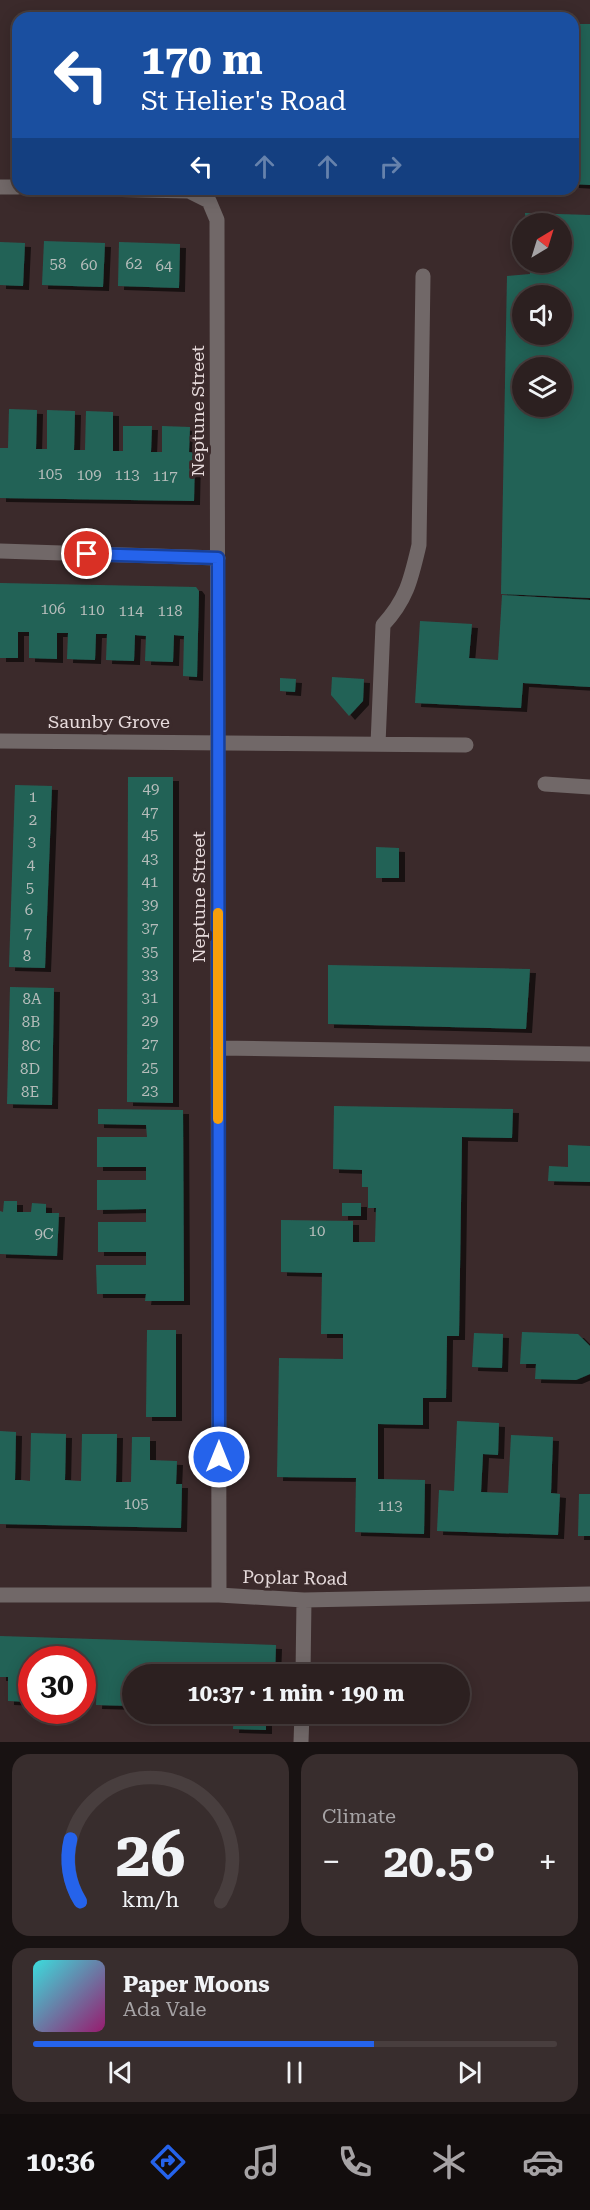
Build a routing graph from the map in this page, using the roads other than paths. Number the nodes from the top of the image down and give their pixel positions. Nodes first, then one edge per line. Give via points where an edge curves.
1 (197, 195) edge
2 (423, 276) dead end
3 (0, 550) edge
4 (218, 558) junction
5 (0, 741) edge
6 (218, 742) junction
7 (378, 744) junction
8 (466, 745) dead end
9 (545, 784) dead end
10 (590, 787) edge
11 (218, 1048) junction
12 (590, 1054) edge
13 (590, 1594) edge
14 (0, 1595) edge
15 (219, 1595) junction
16 (304, 1600) junction
17 (303, 1664) edge
18 (302, 1724) edge
19 (301, 1742) edge

1 - 4 street, Neptune Street via 209,201 217,220
2 - 7 street via 419,545 409,586 397,610 383,625
3 - 4 street
4 - 6 street, Neptune Street
5 - 6 street, Saunby Grove
6 - 7 street, Saunby Grove
6 - 11 street, Neptune Street
7 - 8 street, Saunby Grove
9 - 10 street
11 - 12 street
11 - 15 street, Neptune Street
13 - 16 street, Poplar Road
14 - 15 street, Poplar Road
15 - 16 street, Poplar Road
16 - 17 street
18 - 19 street

